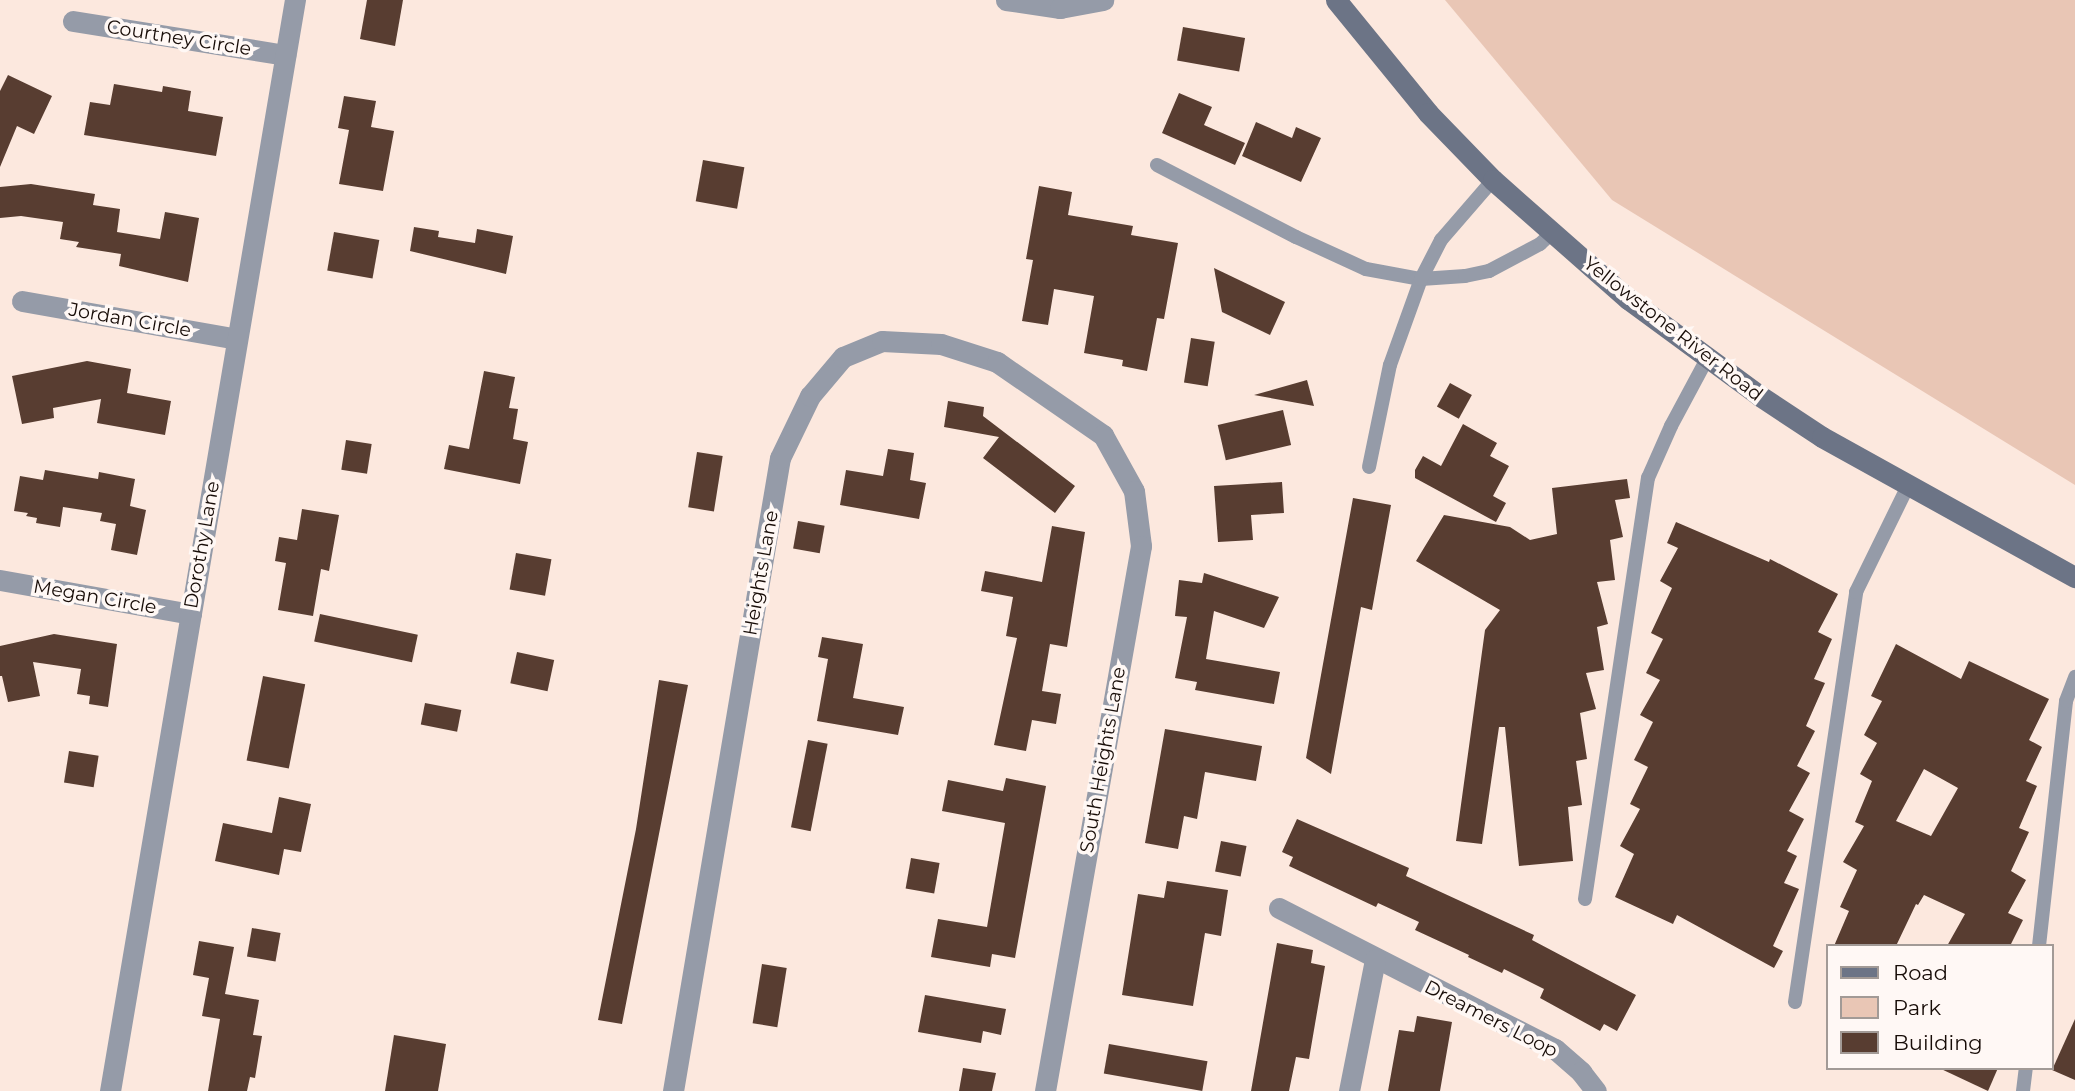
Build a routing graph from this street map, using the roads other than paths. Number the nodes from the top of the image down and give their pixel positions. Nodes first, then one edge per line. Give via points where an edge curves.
1 (295, 0) edge
2 (1006, 0) edge
3 (1103, 0) edge
4 (1336, 0) edge
5 (73, 21) dead end
6 (285, 55) junction
7 (1157, 165) dead end
8 (1493, 180) junction
9 (1552, 233) junction
10 (1421, 279) junction
11 (22, 301) dead end
12 (237, 339) junction
13 (1707, 359) junction
14 (1104, 435) joint
15 (1369, 467) dead end
16 (1908, 486) junction
17 (2075, 577) edge
18 (0, 580) edge
19 (191, 614) junction
20 (2075, 677) edge
21 (1585, 898) dead end
22 (1279, 908) dead end
23 (2039, 944) edge
24 (1375, 960) junction
25 (1795, 1002) dead end
26 (2026, 1070) edge
27 (110, 1091) edge
28 (673, 1091) edge
29 (1045, 1091) edge
30 (1349, 1091) edge
31 (1596, 1091) edge
32 (2023, 1091) edge

1 - 6 street, Dorothy Lane
2 - 3 street via 1060,8
4 - 8 street, Yellowstone River Road via 1428,113
5 - 6 street, Courtney Circle
6 - 12 street, Dorothy Lane
7 - 10 lane via 1366,269
8 - 9 street, Yellowstone River Road
8 - 10 lane via 1441,240
9 - 10 lane via 1489,271
9 - 13 street, Yellowstone River Road
10 - 15 lane via 1390,365
11 - 12 street, Jordan Circle
12 - 19 street, Dorothy Lane
13 - 16 street, Yellowstone River Road via 1822,437
13 - 21 lane via 1648,478
14 - 28 street, Heights Lane via 997,362 941,344 882,341 843,357 810,396 780,458
14 - 29 street, South Heights Lane via 1134,491 1141,546
16 - 17 street, Yellowstone River Road
16 - 25 lane via 1856,592
18 - 19 street, Megan Circle
19 - 27 street, Dorothy Lane
20 - 23 lane via 2066,701
22 - 24 street, Dreamers Loop
24 - 30 street
24 - 31 street, Dreamers Loop via 1555,1049
26 - 32 lane

